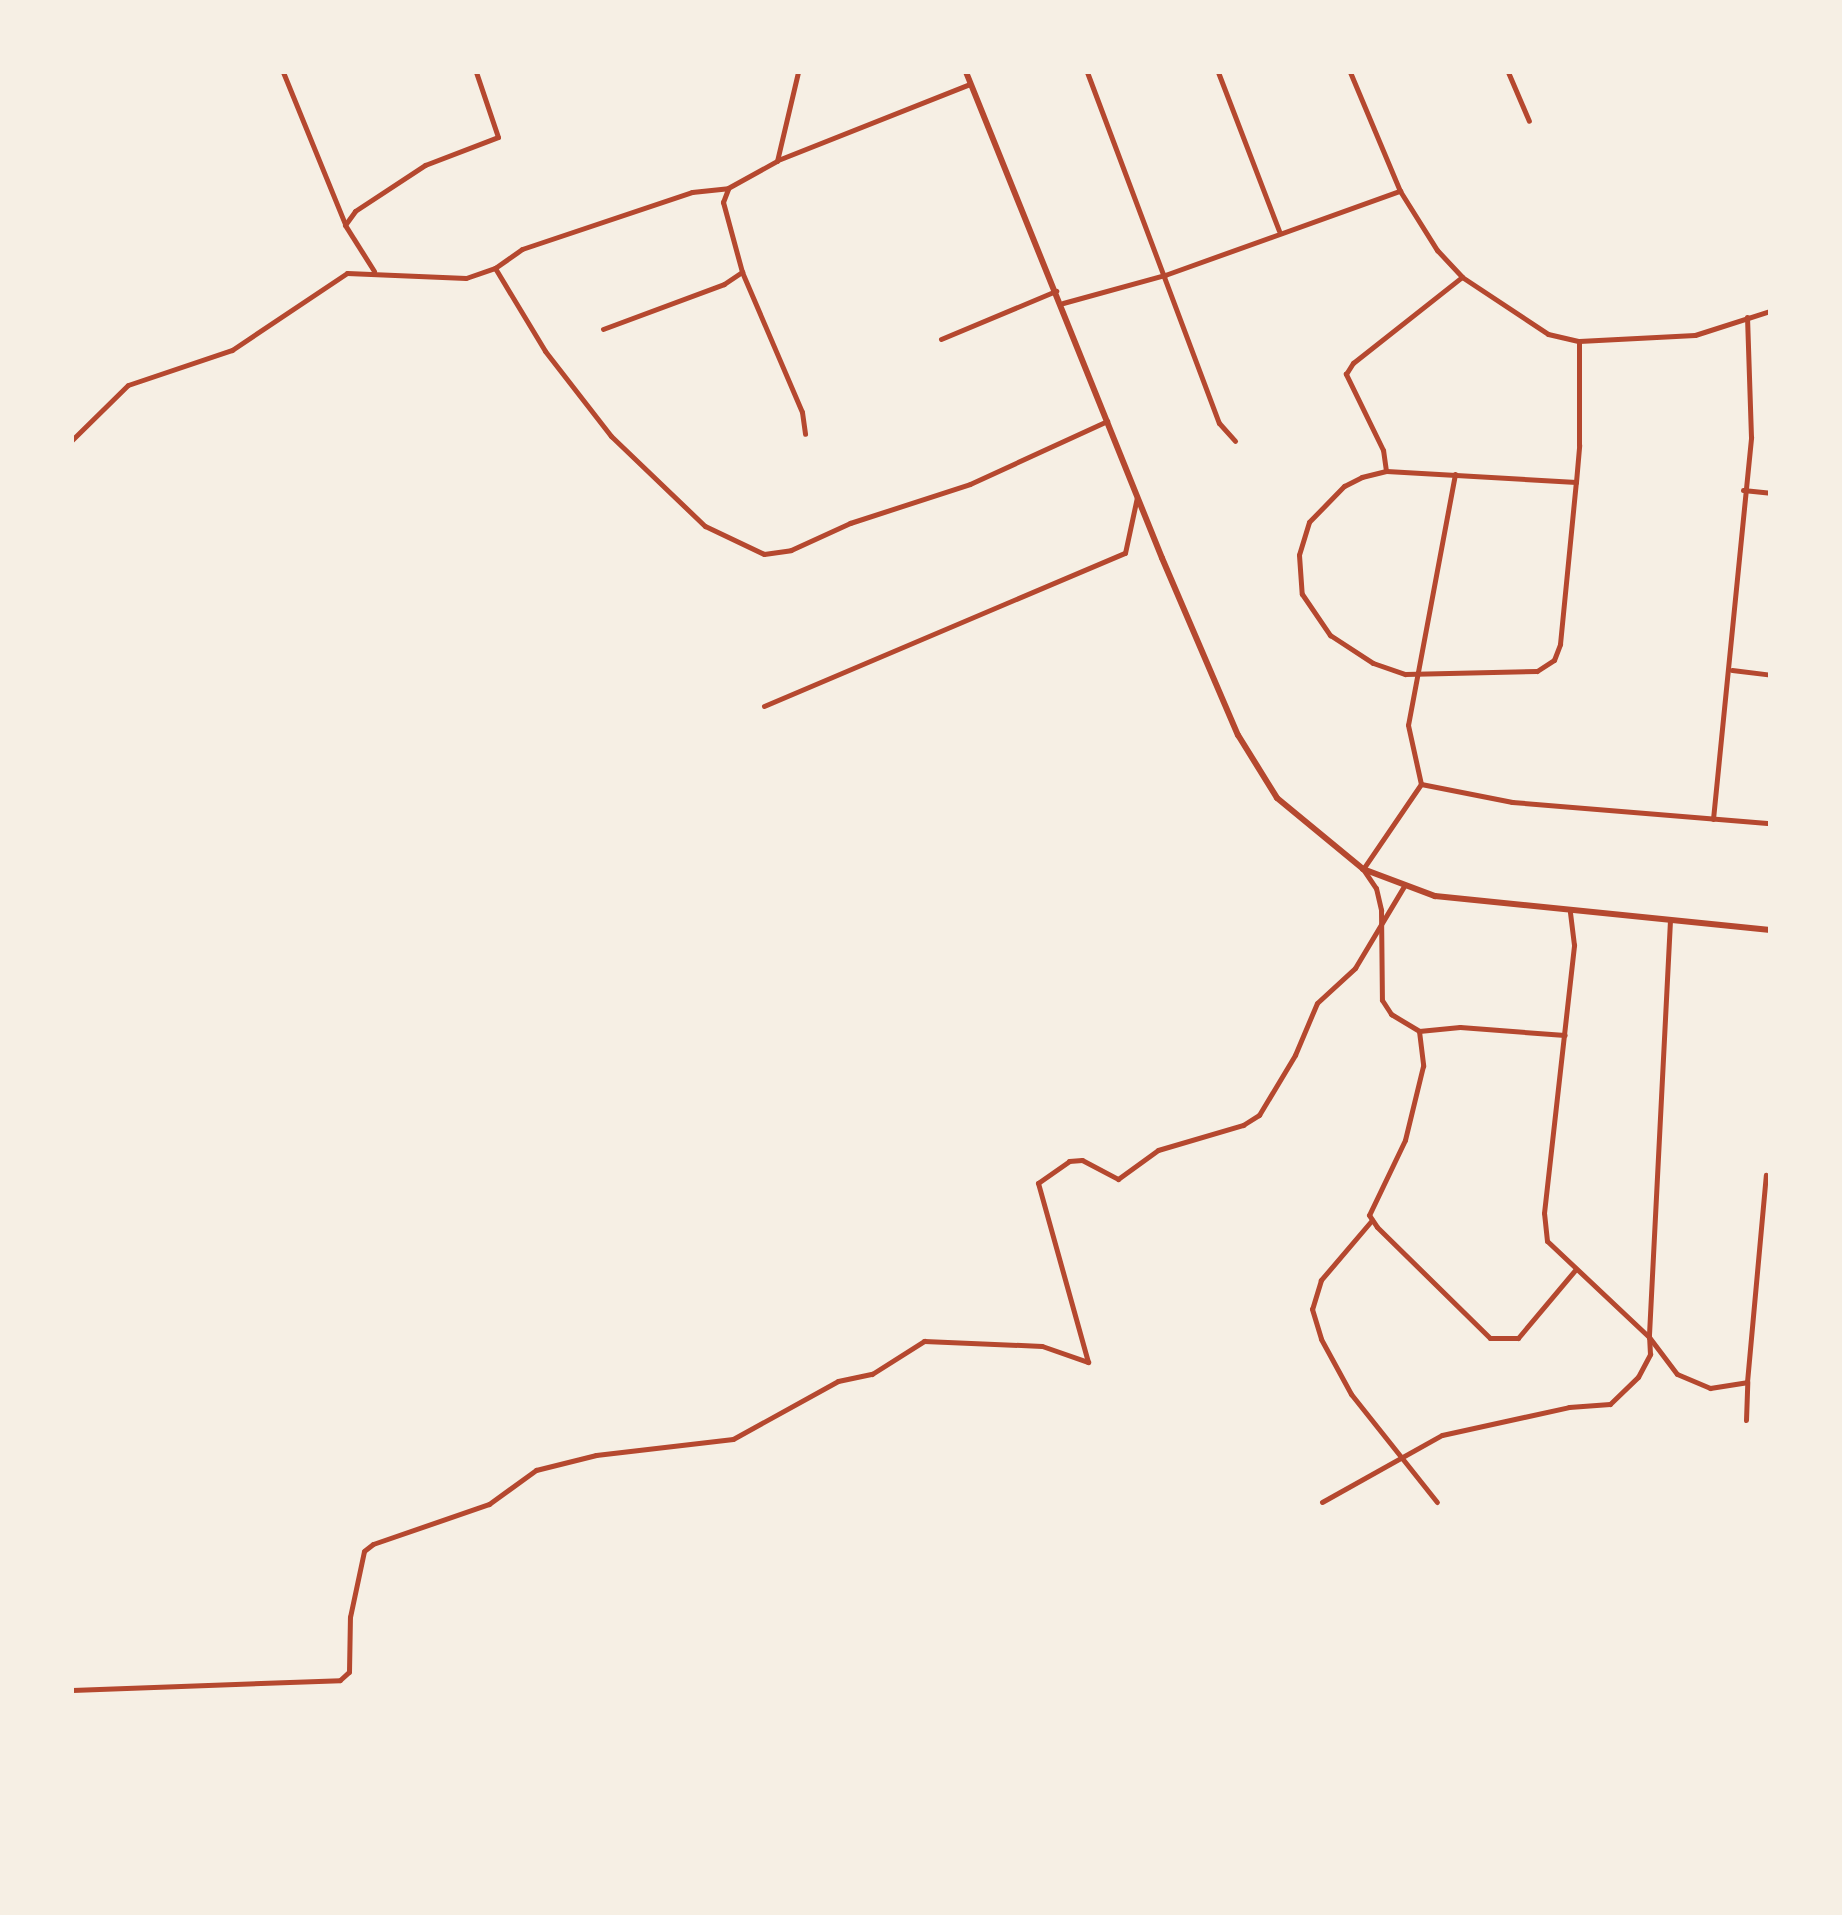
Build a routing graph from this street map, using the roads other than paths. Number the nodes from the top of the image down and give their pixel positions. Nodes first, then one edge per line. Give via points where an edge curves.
1 (283, 72) edge
2 (476, 72) edge
3 (798, 72) edge
4 (966, 72) edge
5 (1087, 72) edge
6 (1218, 72) edge
7 (1350, 72) edge
8 (1508, 72) edge
9 (970, 84) junction
10 (1529, 121) dead end
11 (777, 161) junction
12 (728, 188) junction
13 (1400, 191) junction
14 (345, 225) junction
15 (1279, 231) junction
16 (495, 268) junction
17 (374, 271) junction
18 (742, 272) junction
19 (1165, 275) junction
20 (1462, 277) junction
21 (1057, 291) junction
22 (1063, 303) junction
23 (1770, 311) edge
24 (1747, 317) junction
25 (603, 329) dead end
26 (941, 339) dead end
27 (1579, 341) junction
28 (1108, 421) junction
29 (805, 434) dead end
30 (72, 440) edge
31 (1235, 441) dead end
32 (1386, 471) junction
33 (1455, 474) junction
34 (1576, 482) junction
35 (1743, 490) junction
36 (1770, 493) edge
37 (1137, 496) junction
38 (1732, 670) junction
39 (1770, 675) edge
40 (1413, 676) junction
41 (764, 706) dead end
42 (1421, 784) junction
43 (1713, 819) junction
44 (1770, 823) edge
45 (1363, 869) junction
46 (1404, 886) junction
47 (1570, 912) junction
48 (1670, 919) junction
49 (1381, 927) junction
50 (1770, 930) edge
51 (1419, 1031) junction
52 (1566, 1035) junction
53 (1770, 1125) edge
54 (1768, 1175) edge
55 (1372, 1220) junction
56 (1576, 1269) junction
57 (1649, 1337) junction
58 (1747, 1382) junction
59 (1746, 1420) dead end
60 (1398, 1456) junction
61 (1322, 1502) dead end
62 (1437, 1502) dead end
63 (72, 1690) edge

1 - 14 street
2 - 14 street via 498,137 399,179 390,192 355,211
3 - 11 street
4 - 9 street
5 - 19 street
6 - 15 street
7 - 13 street
8 - 10 street
9 - 11 street
9 - 21 street
11 - 12 street
12 - 16 street via 692,192 522,249
12 - 18 street via 723,202
13 - 15 street
13 - 20 street via 1437,250
14 - 17 street
15 - 19 street
16 - 17 street via 443,279
16 - 28 street via 545,351 611,436 705,526 764,554 791,550 850,523 970,484
17 - 30 street via 347,273 213,360 175,365 128,385
18 - 25 street via 724,284
18 - 29 street via 802,412
19 - 22 street
19 - 31 street via 1219,423
20 - 27 street via 1548,334
20 - 32 street via 1346,374 1383,450
21 - 22 street
21 - 26 street
22 - 28 street
23 - 24 street
24 - 27 street via 1695,335
24 - 35 street via 1751,437
27 - 34 street
28 - 37 street
32 - 33 street
32 - 40 street via 1344,486 1317,510 1302,538 1299,575 1302,594 1330,635 1373,663
33 - 34 street
33 - 40 street
34 - 40 street via 1554,660 1537,671
35 - 36 street
35 - 38 street
37 - 41 street via 1125,553
37 - 45 street via 1238,735 1264,780 1277,798
38 - 39 street
38 - 43 street
40 - 42 street via 1408,740
42 - 43 street via 1512,802
42 - 45 street
43 - 44 street
45 - 46 street
45 - 49 street via 1376,888
46 - 47 street via 1435,896
46 - 49 street
47 - 48 street
47 - 52 street via 1574,945
48 - 50 street
48 - 57 street
49 - 51 street via 1382,1000 1391,1014
49 - 63 street via 1355,968 1317,1003 1295,1055 1259,1115 1243,1125 1158,1150 1118,1179 1082,1160 1069,1161 1038,1183 1088,1362 1042,1346 924,1341 872,1374 838,1381 733,1439 596,1455 536,1470 489,1504 364,1551 350,1617 349,1672 340,1680
51 - 52 street via 1460,1027
51 - 55 street via 1423,1066 1405,1140 1390,1177 1376,1194
52 - 56 street via 1544,1213 1547,1241
53 - 54 street
54 - 58 street
55 - 56 street via 1407,1262 1490,1338 1518,1338
55 - 60 street via 1321,1280 1312,1309 1332,1361
56 - 57 street
57 - 58 street via 1677,1374 1710,1388
57 - 60 street via 1650,1354 1638,1377 1610,1404 1569,1407 1454,1432
58 - 59 street
60 - 61 street
60 - 62 street

